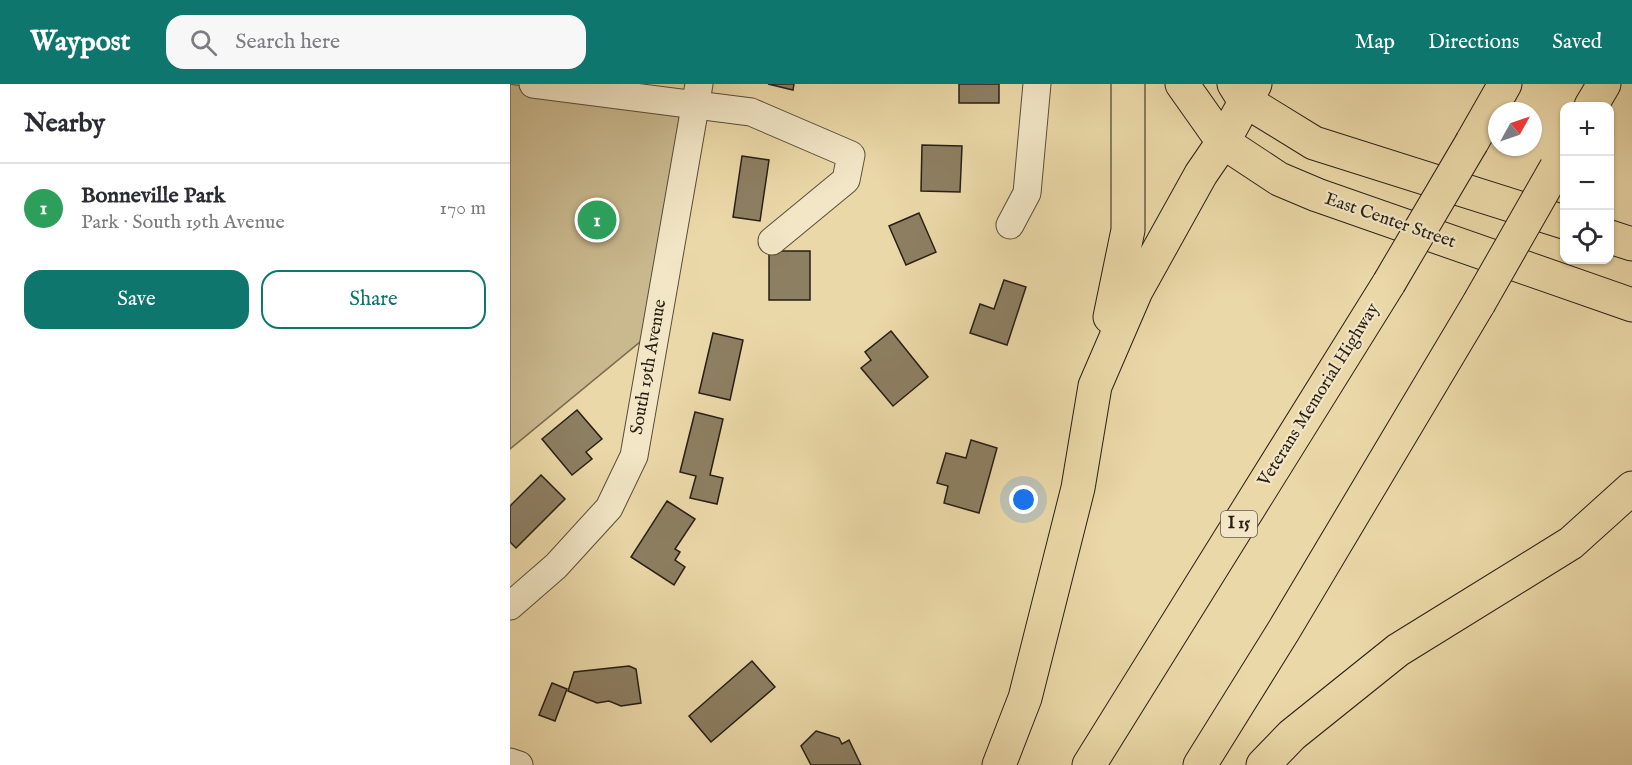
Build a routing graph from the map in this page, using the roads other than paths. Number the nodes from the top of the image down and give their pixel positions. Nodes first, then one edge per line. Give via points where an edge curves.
1 (533, 84) edge
2 (1037, 84) edge
3 (1128, 84) edge
4 (1182, 84) edge
5 (1505, 84) edge
6 (1604, 84) edge
7 (1244, 89) edge
8 (697, 94) edge
9 (1593, 102) edge
10 (1223, 142) junction
11 (1560, 161) edge
12 (1560, 221) edge
13 (1010, 225) dead end
14 (1614, 238) edge
15 (772, 241) dead end
16 (1632, 244) edge
17 (1632, 305) edge
18 (1095, 386) junction
19 (1632, 488) edge
20 (510, 606) edge
21 (510, 762) edge
22 (519, 765) edge
23 (999, 765) edge
24 (1089, 765) edge
25 (1200, 765) edge
26 (1263, 765) edge

1 - 8 street
2 - 13 street via 1027,193
3 - 18 main road via 1128,230
4 - 10 main road, East Center Street
5 - 24 main road, Veterans Memorial Highway / I 15, bridge via 1389,283
6 - 9 main road
7 - 10 main road
7 - 12 main road via 1314,143
8 - 15 street via 751,112 851,155 846,180
8 - 20 street, South 19th Avenue via 634,456 609,508 556,566
10 - 17 main road, East Center Street via 1280,179 1317,195
10 - 18 main road via 1200,174 1136,291
11 - 25 main road, bridge via 1479,303
14 - 16 main road
18 - 23 main road via 1078,488 1056,576 1025,698
19 - 26 main road via 1571,543 1398,650 1292,735
21 - 22 street

